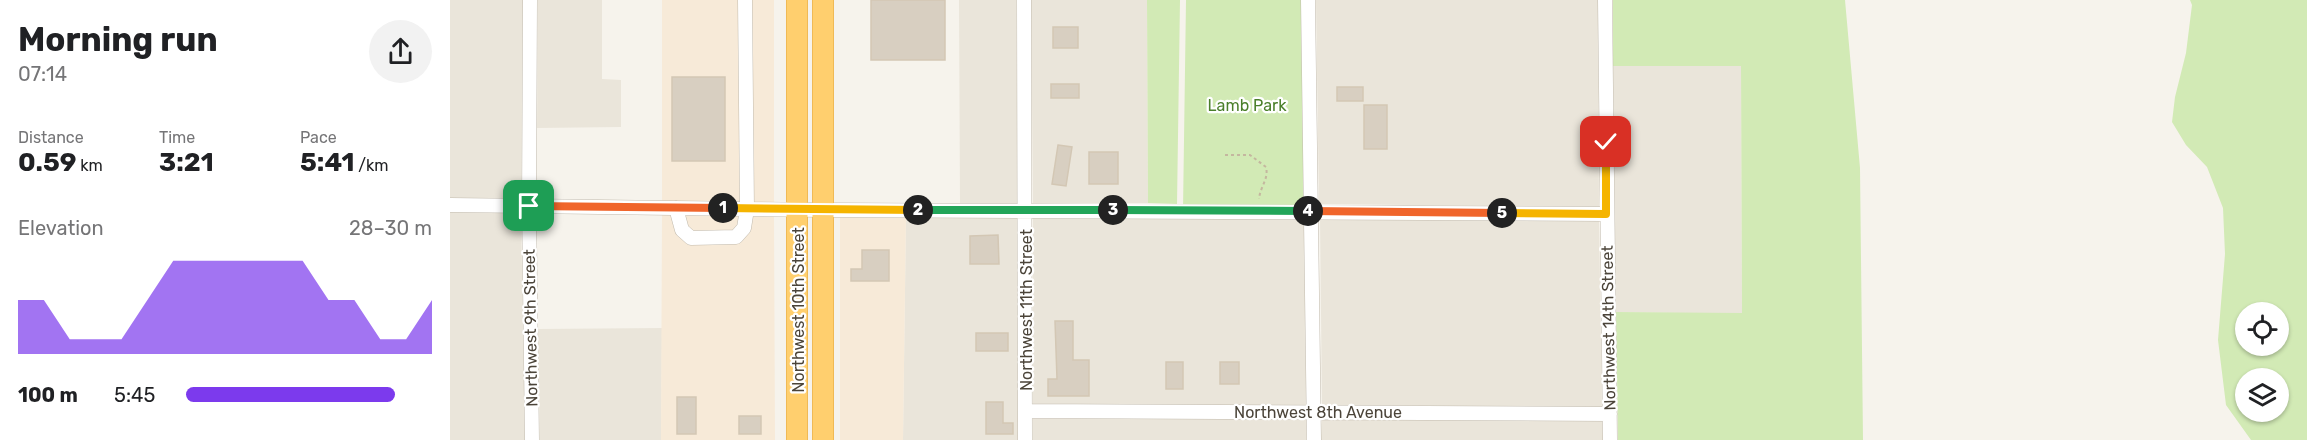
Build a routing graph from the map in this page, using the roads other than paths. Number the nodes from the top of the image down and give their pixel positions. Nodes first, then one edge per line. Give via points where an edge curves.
1 (530, 0) edge
2 (745, 0) edge
3 (797, 0) edge
4 (823, 0) edge
5 (1024, 0) edge
6 (1308, 0) edge
7 (1605, 0) edge
8 (450, 205) edge
9 (529, 206) junction
10 (676, 208) junction
11 (747, 209) junction
12 (798, 209) junction
13 (1025, 209) junction
14 (823, 210) junction
15 (1312, 211) junction
16 (1606, 214) junction
17 (1026, 411) junction
18 (1314, 412) junction
19 (1610, 414) junction
20 (532, 440) edge
21 (797, 440) edge
22 (823, 440) edge
23 (1025, 440) edge
24 (1314, 440) edge
25 (1610, 440) edge

1 - 9 street, Northwest 9th Street
2 - 11 street
3 - 12 highway, Northwest 10th Street
4 - 14 highway, Northwest 10th Street
5 - 13 street, Northwest 11th Street
6 - 15 street
7 - 16 street, Northwest 14th Street
8 - 9 street
9 - 10 street
9 - 20 street, Northwest 9th Street
10 - 11 street
10 - 11 street via 682,230 691,238 736,237 744,228
11 - 12 street
12 - 14 street
12 - 21 highway, Northwest 10th Street
13 - 14 street
13 - 15 street
13 - 17 street, Northwest 11th Street
14 - 22 highway, Northwest 10th Street
15 - 16 street
15 - 18 street
16 - 19 street, Northwest 14th Street
17 - 18 street, Northwest 8th Avenue
17 - 23 street, Northwest 11th Street
18 - 19 street, Northwest 8th Avenue
18 - 24 street
19 - 25 street, Northwest 14th Street

